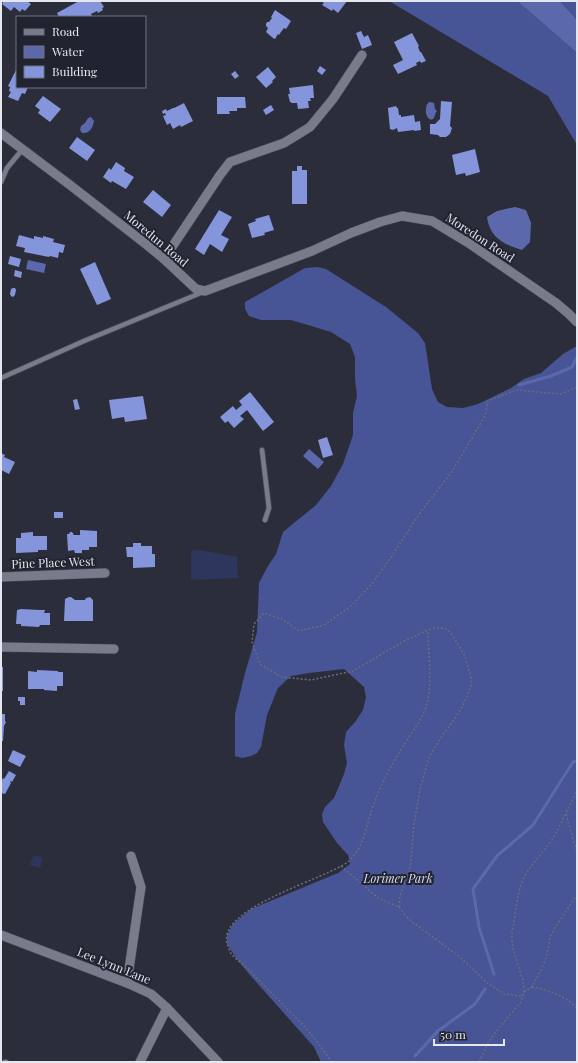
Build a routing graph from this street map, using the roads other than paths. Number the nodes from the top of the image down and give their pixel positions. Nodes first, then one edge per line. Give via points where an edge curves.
1 (362, 56) dead end
2 (1, 133) edge
3 (22, 150) junction
4 (1, 182) edge
5 (164, 259) junction
6 (205, 291) junction
7 (577, 322) edge
8 (1, 378) edge
9 (262, 450) dead end
10 (265, 520) dead end
11 (105, 573) dead end
12 (1, 577) edge
13 (1, 647) edge
14 (114, 649) dead end
15 (131, 856) dead end
16 (1, 935) edge
17 (127, 983) junction
18 (167, 1008) junction
19 (140, 1062) edge
20 (218, 1062) edge

1 - 5 street via 310,128 284,143 230,162
2 - 3 street, Moredun Road
3 - 4 lane via 7,168
3 - 5 street, Moredun Road
5 - 6 street, Moredun Road via 196,289
6 - 7 street, Moredon Road via 312,251 351,233 402,216 432,221 470,244 556,303
6 - 8 lane
9 - 10 lane via 269,508
11 - 12 street, Pine Place West
13 - 14 street
15 - 17 street via 141,886
16 - 17 street, Lee Lynn Lane
17 - 18 street, Lee Lynn Lane via 151,994
18 - 19 street
18 - 20 street, Lee Lynn Lane

